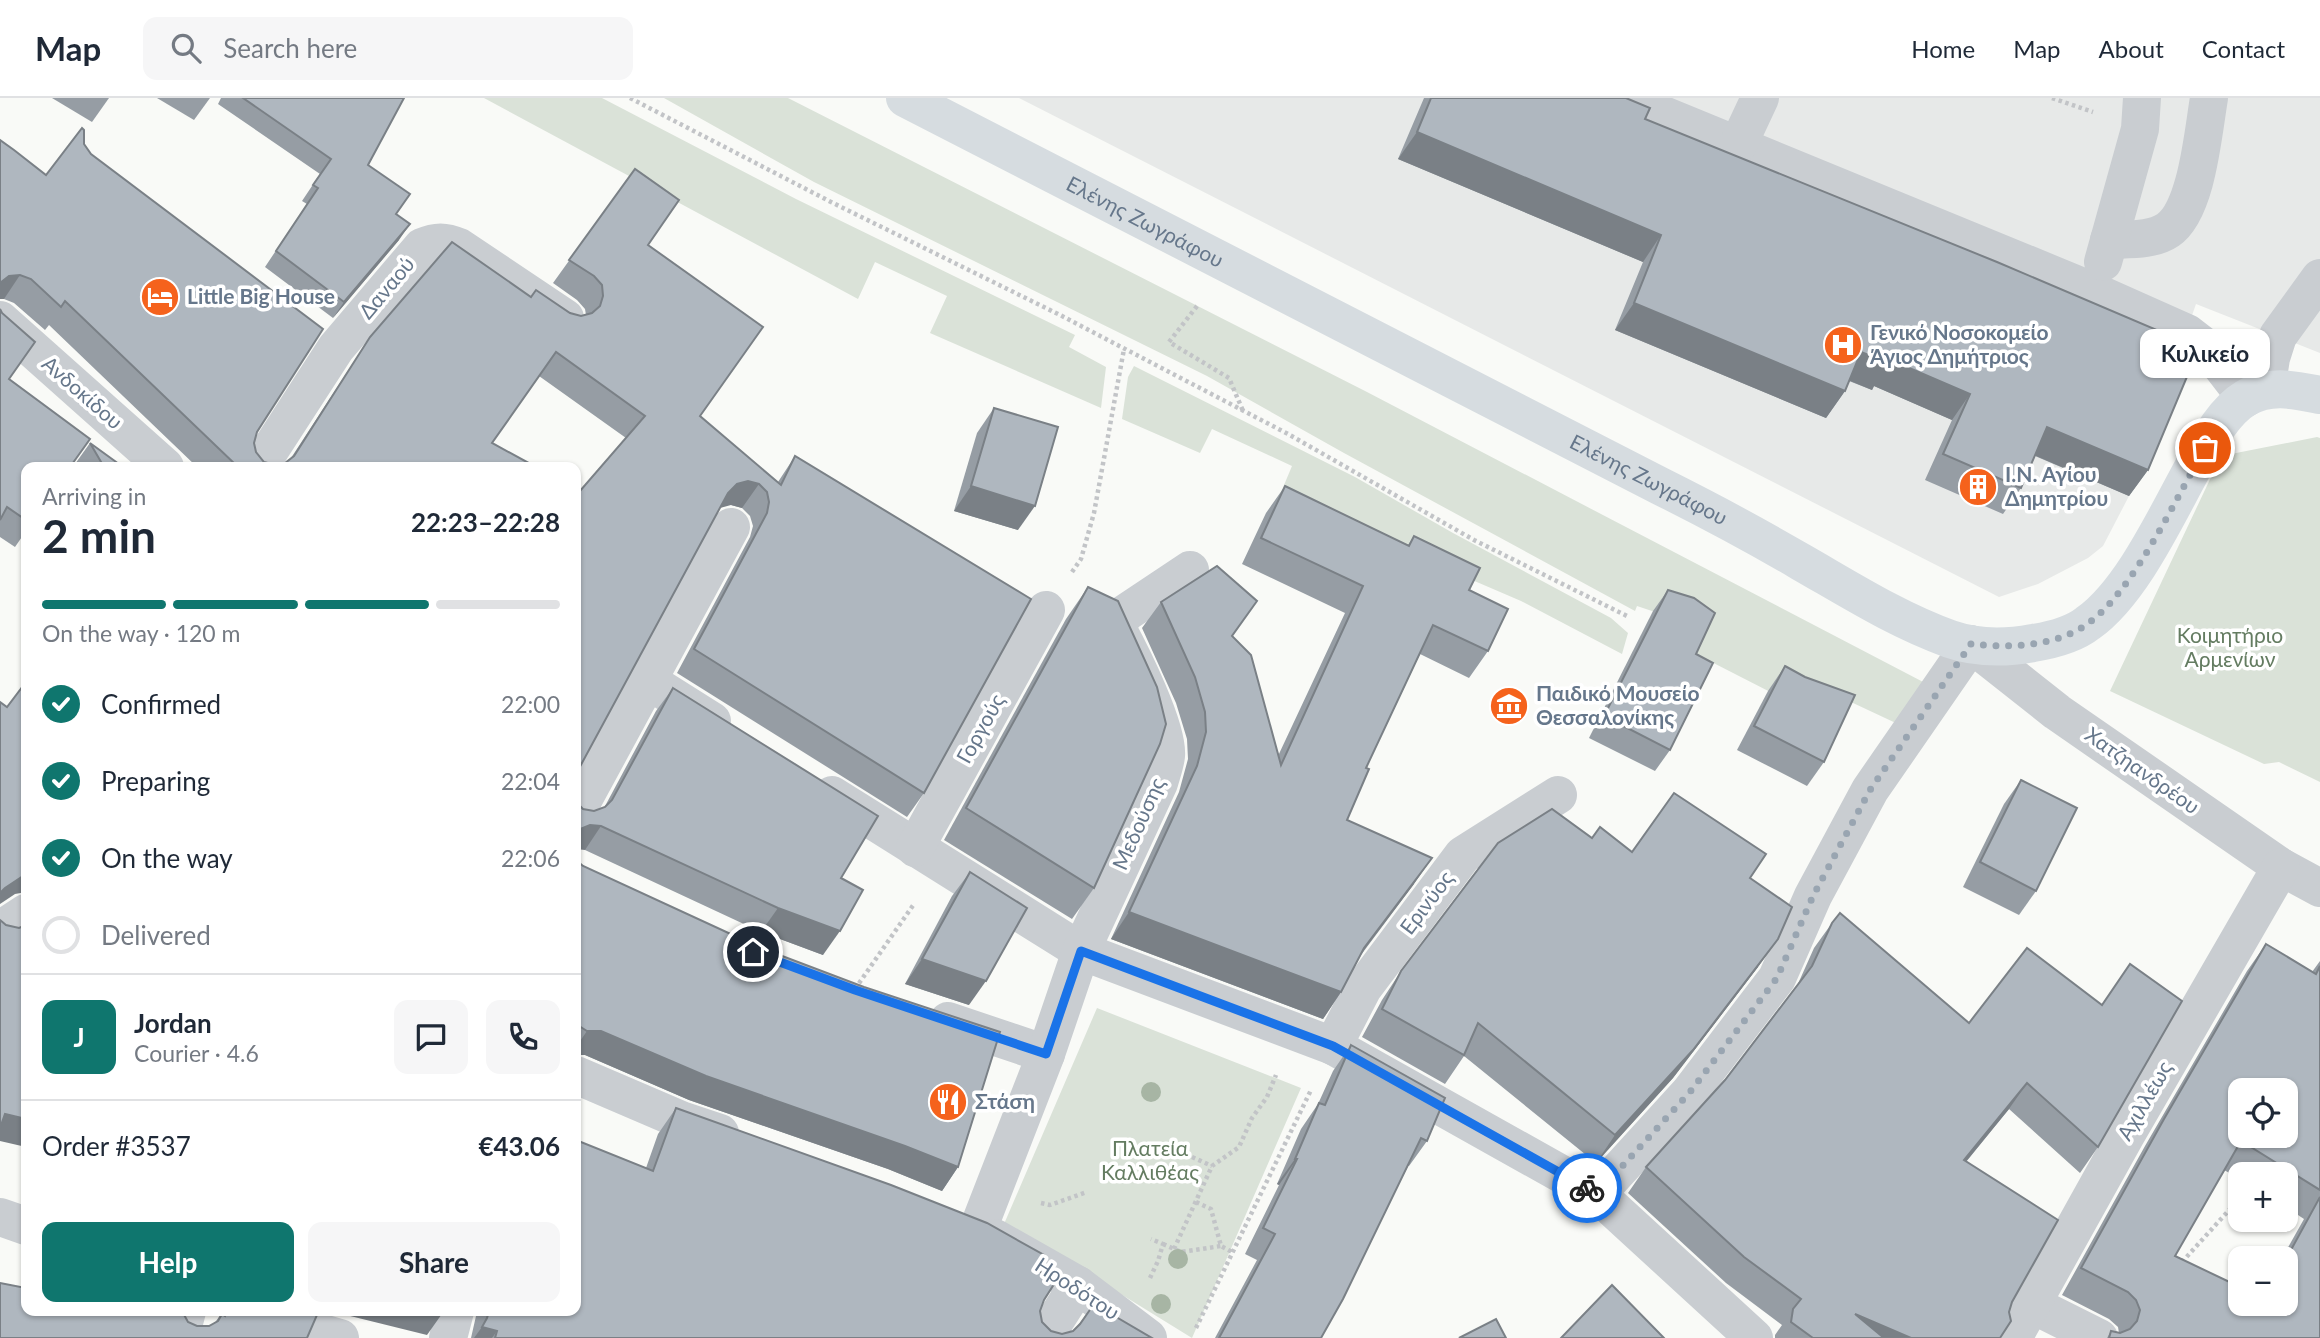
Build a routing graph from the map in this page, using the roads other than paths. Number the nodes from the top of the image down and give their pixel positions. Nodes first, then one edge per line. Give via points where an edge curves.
1 (905, 98) edge
2 (1622, 98) edge
3 (1760, 98) edge
4 (2142, 98) edge
5 (2209, 98) edge
6 (1738, 145) junction
7 (2109, 240) junction
8 (2320, 278) edge
9 (2095, 292) junction
10 (565, 318) edge
11 (0, 320) edge
12 (304, 323) edge
13 (336, 348) junction
14 (2256, 394) junction
15 (2320, 395) edge
16 (159, 462) edge
17 (262, 462) edge
18 (732, 527) dead end
19 (1191, 570) dead end
20 (1046, 610) road end
21 (1971, 644) junction
22 (648, 680) junction
23 (738, 736) edge
24 (805, 778) edge
25 (1558, 795) dead end
26 (581, 804) edge
27 (929, 856) junction
28 (2281, 867) junction
29 (2320, 888) edge
30 (21, 916) edge
31 (0, 930) edge
32 (1081, 951) junction
33 (855, 990) edge
34 (1333, 1046) junction
35 (1046, 1054) junction
36 (581, 1077) edge
37 (756, 1146) edge
38 (1597, 1194) junction
39 (0, 1217) edge
40 (21, 1224) edge
41 (1078, 1285) junction
42 (2033, 1305) junction
43 (186, 1316) edge
44 (263, 1316) edge
45 (454, 1316) edge
46 (180, 1338) edge
47 (340, 1338) edge
48 (448, 1338) edge
49 (1044, 1338) edge
50 (1148, 1338) edge
51 (1755, 1338) edge
52 (2013, 1338) edge
53 (2099, 1338) edge

1 - 21 main road, Ελένης Ζωγράφου via 1679,496 1910,623
2 - 6 street
3 - 6 street
4 - 7 street via 2140,129
5 - 7 street via 2190,198 2181,218 2155,235
6 - 9 street
7 - 9 street
8 - 14 street via 2278,336
9 - 14 street via 2187,333
10 - 13 street, Δαναού via 459,247 434,242 413,256
11 - 16 street, Ανδοκίδου
12 - 13 street
13 - 17 street, Δαναού
14 - 15 main road via 2288,389
14 - 21 main road, Ελένης Ζωγράφου via 2227,416 2123,588 2091,621 2071,633 2032,643 2003,647
18 - 22 street
19 - 32 street, Μεδούσης via 1124,614 1117,628 1161,726 1167,755 1159,783
20 - 27 street, Γοργούς
21 - 28 street, Χατζηανδρέου via 2057,712
21 - 38 street via 1870,790 1813,896 1777,978 1690,1092
22 - 23 street
22 - 26 street
24 - 27 street
25 - 34 street, Ερινύος via 1463,855 1363,988
27 - 32 street
28 - 29 street, Χατζηανδρέου
28 - 42 street, Αχιλλέως
30 - 31 street
32 - 34 street
32 - 35 street
33 - 35 street
34 - 38 street
35 - 41 street, Ηροδότου via 961,1222
36 - 37 street
38 - 51 street
39 - 40 street
41 - 49 street
41 - 50 street, Ηροδότου
42 - 52 street, Αχιλλέως
42 - 53 street
43 - 46 street
44 - 47 street
45 - 48 street

